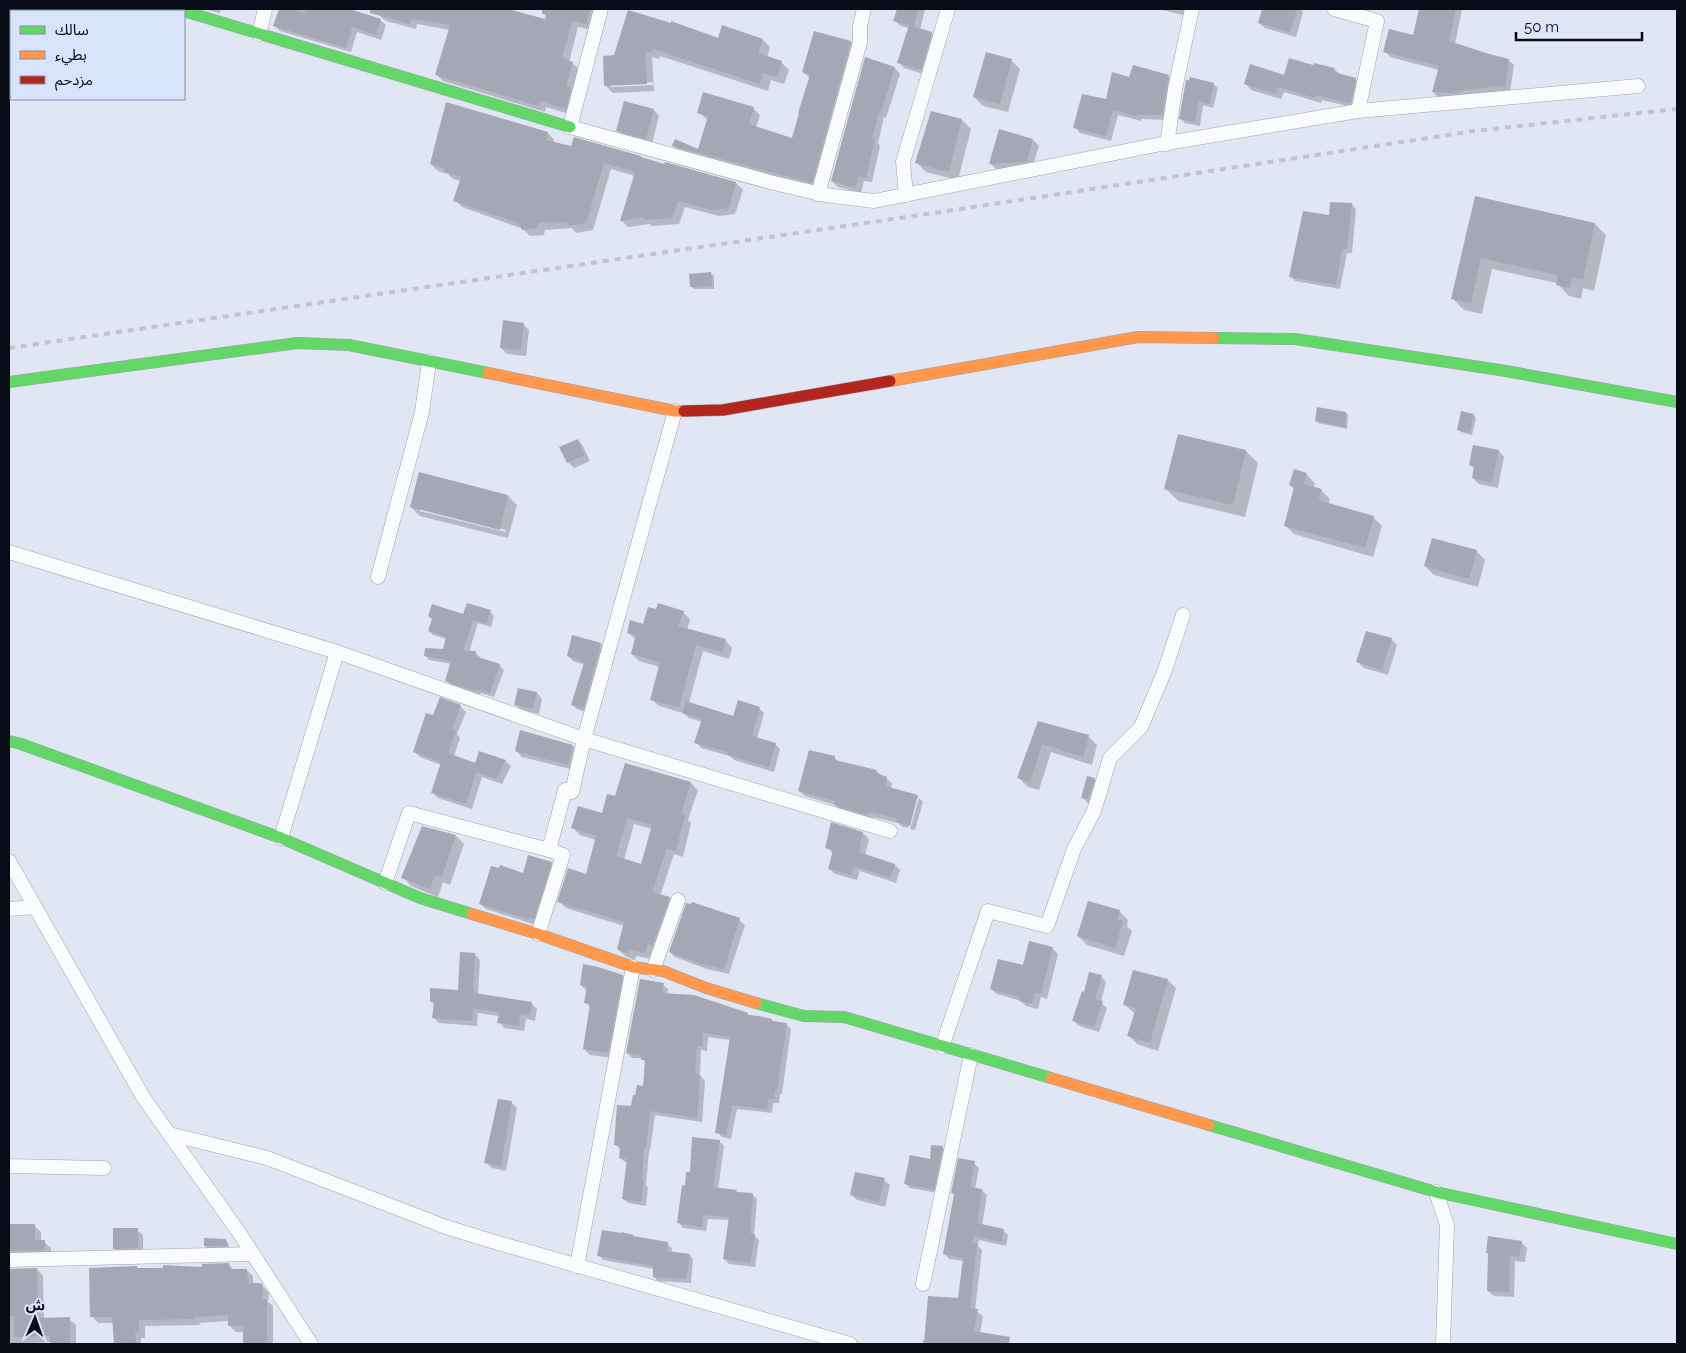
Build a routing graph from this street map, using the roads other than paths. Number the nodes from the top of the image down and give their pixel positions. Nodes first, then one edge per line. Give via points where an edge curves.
1 (265, 9) edge
2 (601, 9) edge
3 (864, 9) edge
4 (948, 9) edge
5 (1192, 9) edge
6 (1334, 9) edge
7 (185, 12) edge
8 (1380, 15) edge
9 (259, 34) junction
10 (1638, 86) dead end
11 (1358, 111) junction
12 (570, 127) junction
13 (1166, 144) junction
14 (818, 194) junction
15 (906, 194) junction
16 (430, 362) junction
17 (9, 382) edge
18 (1677, 402) edge
19 (674, 412) junction
20 (9, 552) edge
21 (378, 577) dead end
22 (1183, 615) dead end
23 (337, 652) junction
24 (584, 739) junction
25 (9, 741) edge
26 (890, 831) dead end
27 (281, 838) junction
28 (549, 850) junction
29 (9, 861) edge
30 (385, 883) junction
31 (678, 900) dead end
32 (35, 907) junction
33 (9, 909) edge
34 (538, 934) junction
35 (633, 967) junction
36 (653, 970) junction
37 (942, 1047) junction
38 (971, 1055) junction
39 (169, 1134) junction
40 (9, 1166) edge
41 (104, 1168) dead end
42 (1436, 1192) junction
43 (1677, 1244) edge
44 (252, 1254) junction
45 (9, 1260) edge
46 (577, 1266) junction
47 (923, 1284) dead end
48 (311, 1344) edge
49 (850, 1344) edge
50 (1443, 1344) edge

1 - 9 street
2 - 12 street
3 - 14 street via 860,42
4 - 15 street via 903,162
5 - 13 street
6 - 8 street
7 - 9 street
8 - 11 street
9 - 12 street
10 - 11 street
11 - 13 street
12 - 14 street
13 - 15 street
14 - 15 street via 874,201
16 - 17 street via 349,345 297,343
16 - 19 street
16 - 21 street via 422,412
18 - 19 street via 1500,370 1295,340 1138,337 723,410
19 - 24 street
20 - 23 street
22 - 37 street via 1141,727 1110,758 1094,811 1074,848 1047,926 988,911
23 - 24 street
23 - 27 street
24 - 26 street
24 - 28 street via 572,792 564,790
25 - 27 street
27 - 30 street
28 - 30 street via 409,813
28 - 34 street via 563,855
29 - 32 street
30 - 34 street via 420,898
31 - 36 street
32 - 33 street
32 - 39 street via 143,1097
34 - 35 street
35 - 36 street
35 - 46 street
36 - 37 street via 804,1016 844,1018
37 - 38 street
38 - 42 street
38 - 47 street
39 - 44 street
39 - 46 street via 267,1158 446,1227
40 - 41 street
42 - 43 street
42 - 50 street via 1447,1226
44 - 45 street
44 - 48 street
46 - 49 street

